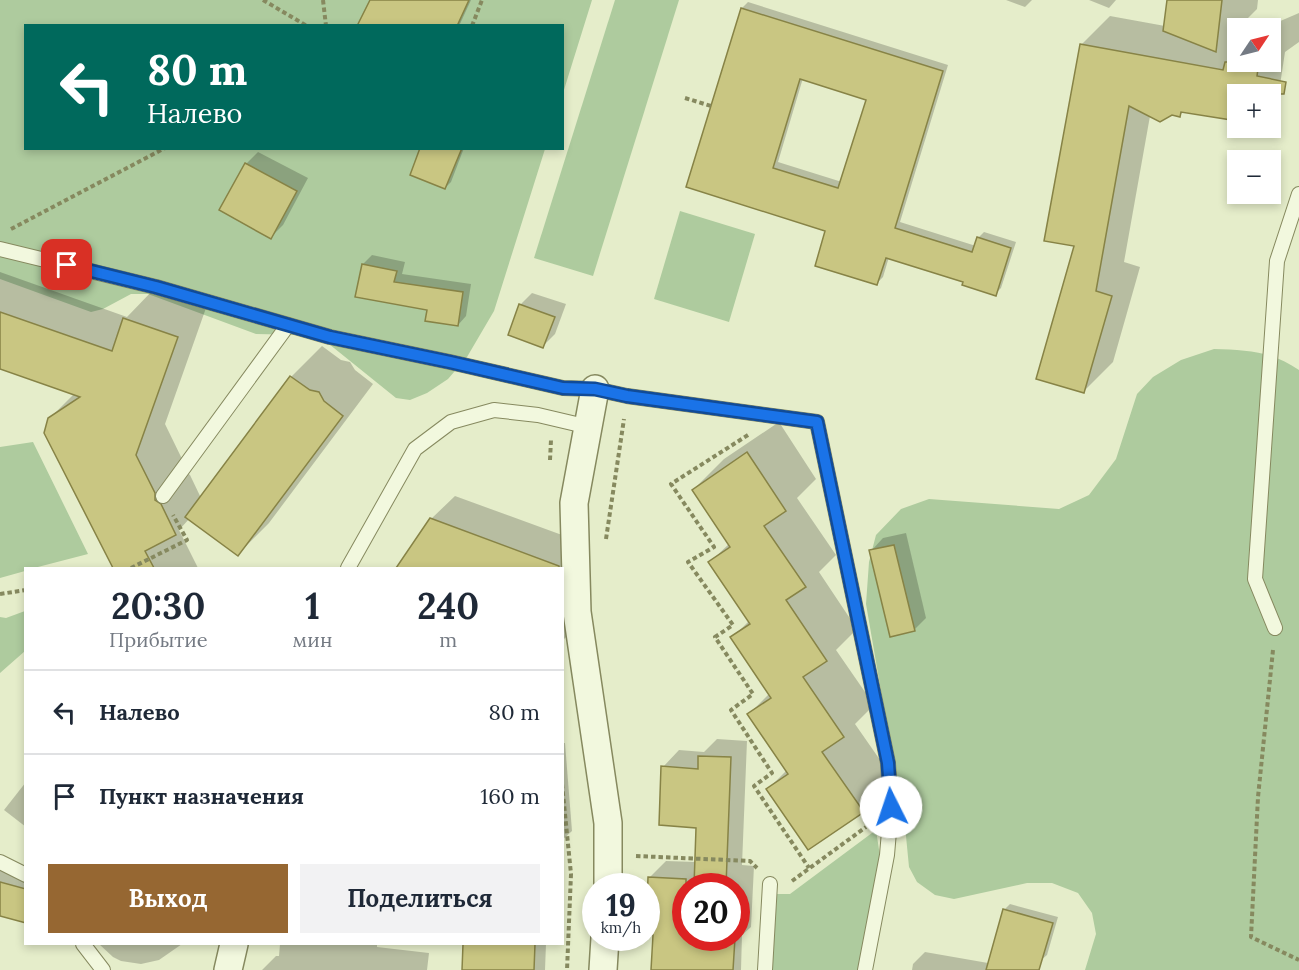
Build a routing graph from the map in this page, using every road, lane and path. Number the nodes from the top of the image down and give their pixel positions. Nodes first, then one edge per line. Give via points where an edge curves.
1 (263, 0) edge
2 (323, 0) edge
3 (482, 0) edge
4 (304, 24) edge
5 (326, 24) edge
6 (473, 24) edge
7 (685, 98) dead end
8 (711, 106) dead end
9 (161, 150) edge
10 (1299, 194) edge
11 (10, 230) dead end
12 (0, 249) edge
13 (288, 325) junction
14 (595, 389) junction
15 (627, 396) junction
16 (589, 427) junction
17 (742, 430) dead end
18 (163, 496) joint
19 (606, 540) dead end
20 (133, 567) edge
21 (349, 567) edge
22 (24, 590) edge
23 (0, 594) edge
24 (1275, 628) joint
25 (564, 804) edge
26 (870, 825) dead end
27 (629, 856) dead end
28 (0, 862) edge
29 (809, 868) junction
30 (608, 873) edge
31 (24, 874) edge
32 (771, 884) junction
33 (83, 945) edge
34 (234, 945) edge
35 (605, 951) edge
36 (1299, 960) edge
37 (103, 970) edge
38 (228, 970) edge
39 (567, 970) edge
40 (603, 970) edge
41 (765, 970) edge
42 (865, 970) edge

1 - 4 path
2 - 5 path
3 - 6 path
7 - 8 path
9 - 11 path
10 - 24 lane via 1277,261 1255,579
12 - 13 lane via 156,287
13 - 14 lane via 563,388
13 - 18 lane
14 - 15 lane
14 - 16 street
15 - 19 path
15 - 42 lane via 817,422 888,763 891,807 887,855
16 - 21 lane via 494,410 451,422 415,449
16 - 30 street via 574,502 577,612 608,823
17 - 29 path via 753,432 671,483 714,546 688,562 733,625 715,638 753,694 730,710 772,773 754,786
18 - 20 path via 187,540
22 - 23 path
24 - 36 path via 1258,797 1251,937
25 - 39 path via 571,874
26 - 29 path
27 - 32 path via 750,861
28 - 31 lane
29 - 32 path via 788,884
32 - 41 lane
33 - 37 lane
34 - 38 street
35 - 40 street

